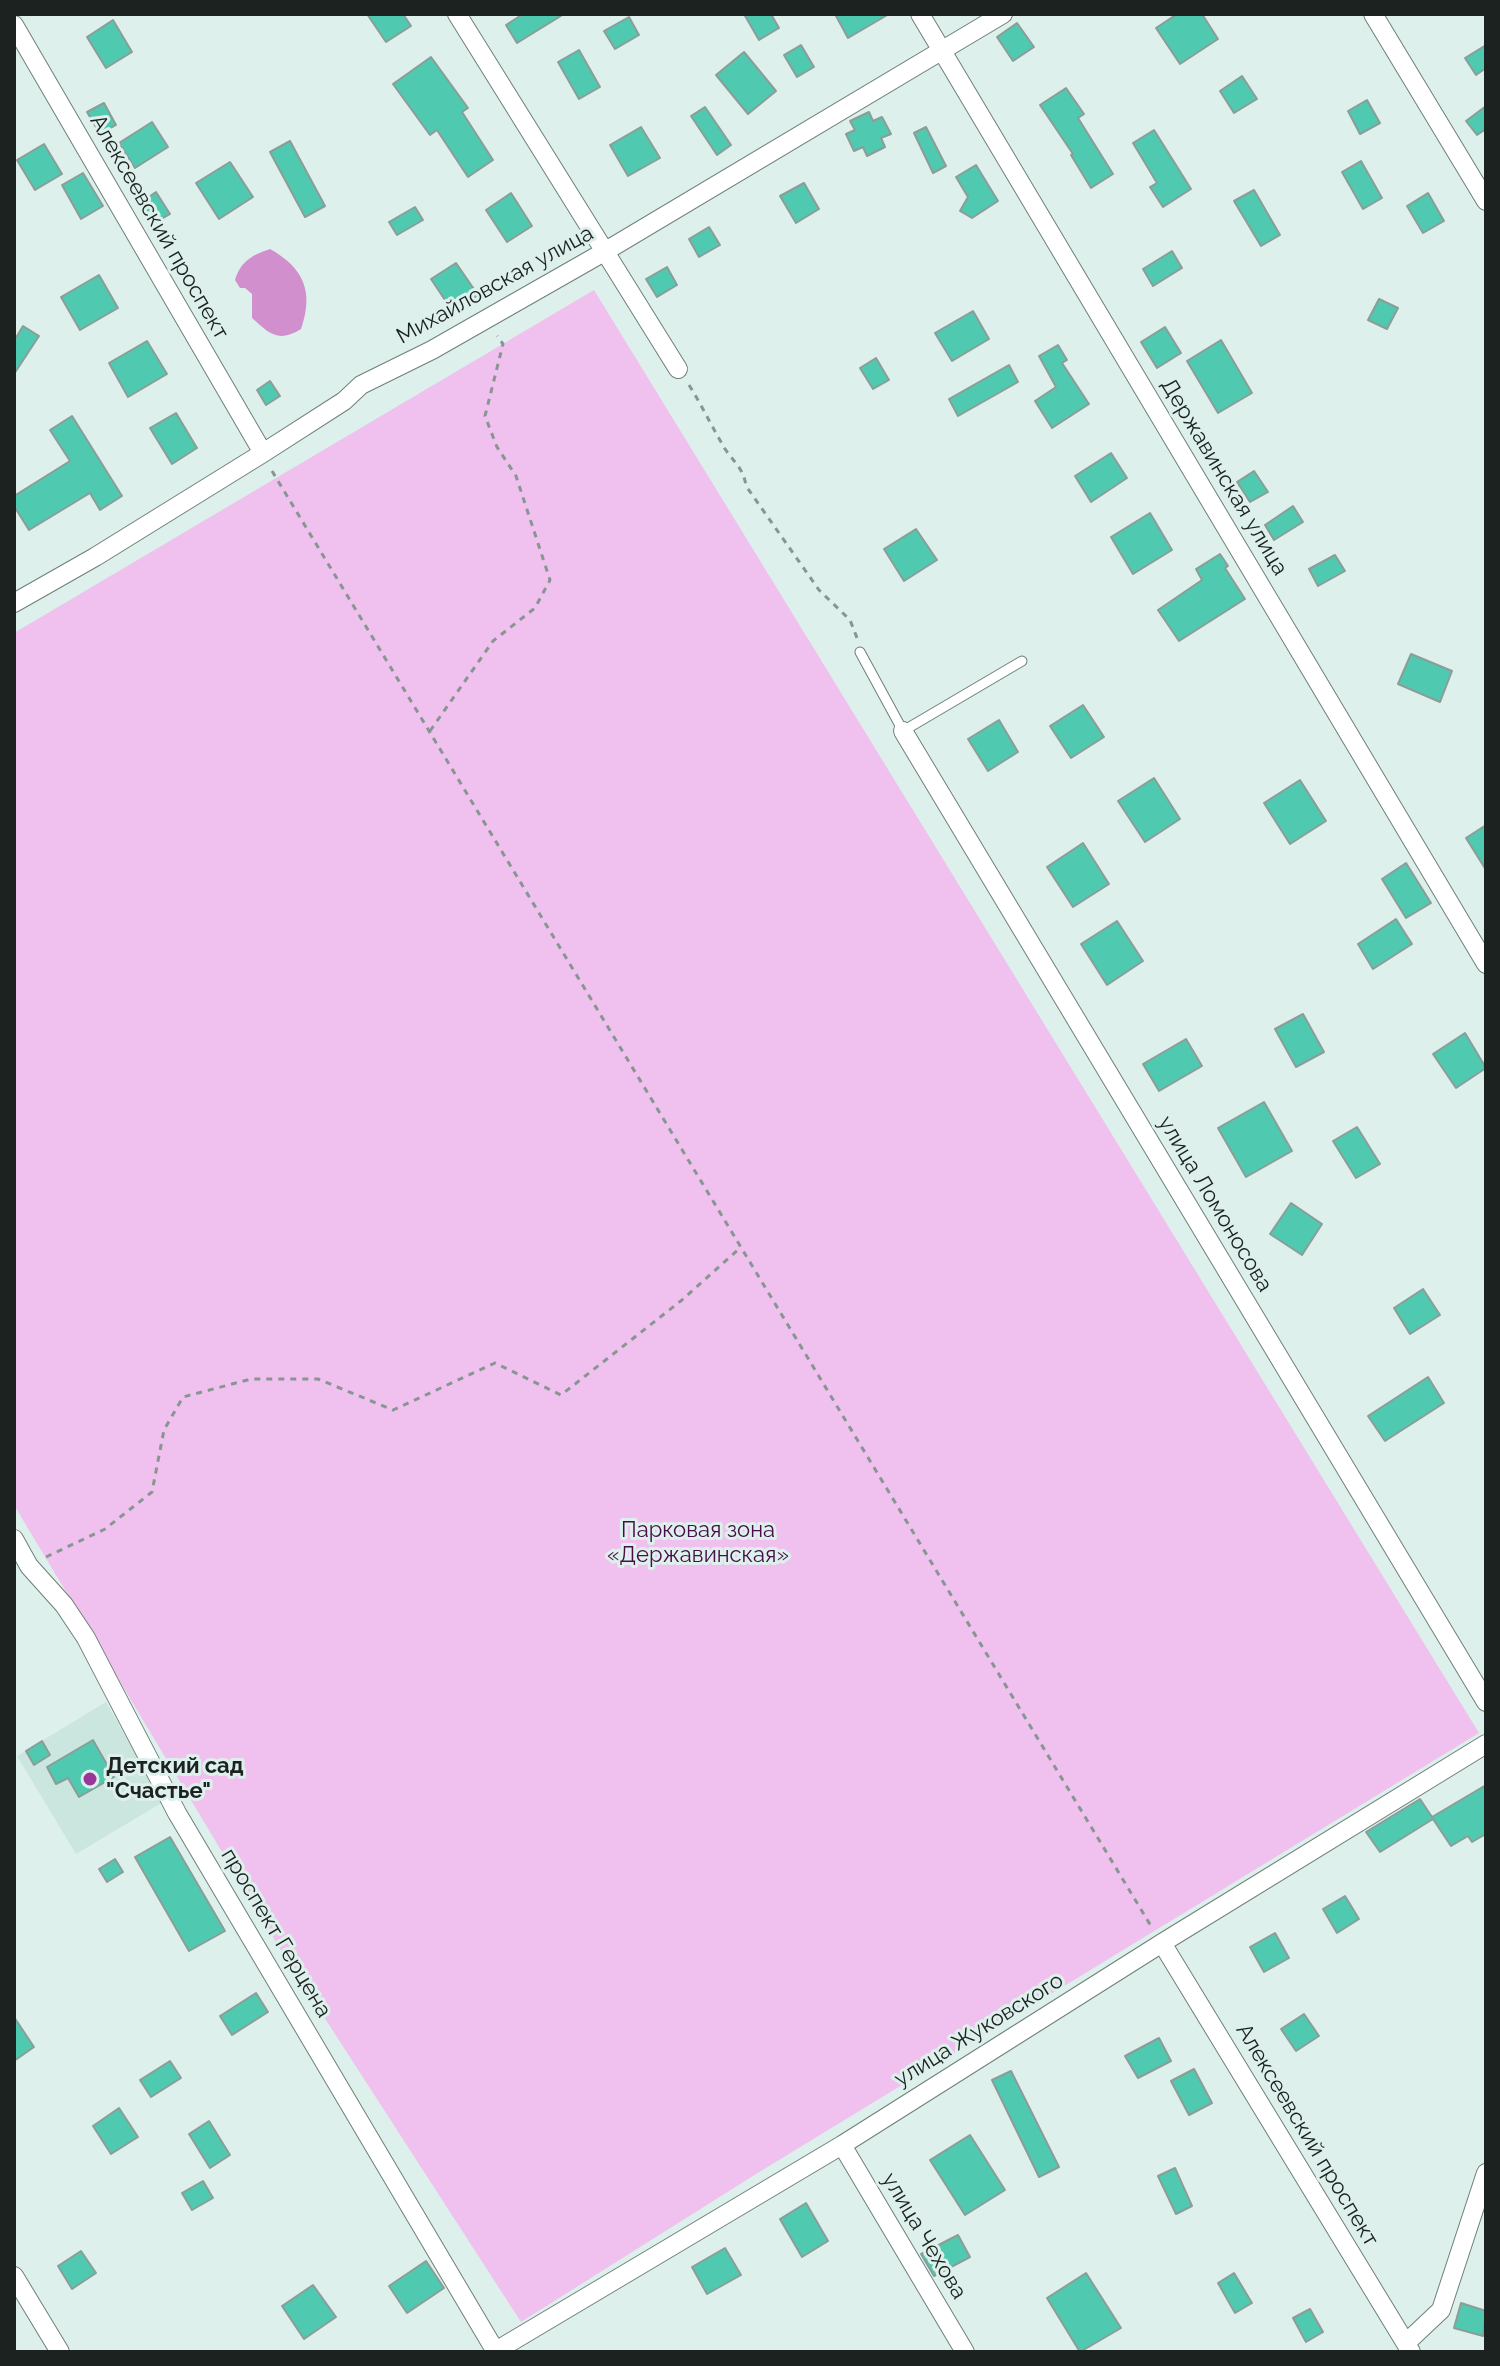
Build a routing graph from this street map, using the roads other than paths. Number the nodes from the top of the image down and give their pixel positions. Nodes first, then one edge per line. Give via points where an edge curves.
1 (457, 14) edge
2 (920, 14) edge
3 (1003, 14) edge
4 (1373, 14) edge
5 (14, 25) edge
6 (943, 52) junction
7 (1486, 201) edge
8 (604, 252) junction
9 (678, 369) road end
10 (262, 453) junction
11 (14, 603) edge
12 (860, 652) road end
13 (1022, 661) dead end
14 (903, 731) junction
15 (1486, 964) edge
16 (14, 1539) edge
17 (1486, 1702) edge
18 (1486, 1744) edge
19 (1162, 1943) junction
20 (842, 2145) junction
21 (1486, 2173) edge
22 (14, 2276) edge
23 (1408, 2347) edge
24 (60, 2352) edge
25 (495, 2352) edge
26 (965, 2352) edge

1 - 8 street
2 - 6 street, Державинская улица
3 - 6 street, Михайловская улица
4 - 7 street
5 - 10 street, Алексеевский проспект
6 - 8 street, Михайловская улица
6 - 15 street, Державинская улица
8 - 9 street
8 - 10 street, Михайловская улица via 361,385
10 - 11 street, Михайловская улица
12 - 14 lane
13 - 14 lane
14 - 17 street, улица Ломоносова
16 - 25 street, проспект Герцена via 86,1638 177,1813
18 - 19 street, улица Жуковского
19 - 20 street, улица Жуковского
19 - 23 street, Алексеевский проспект
20 - 25 street, улица Жуковского
20 - 26 street, улица Чехова
21 - 23 street via 1441,2310
22 - 24 street

